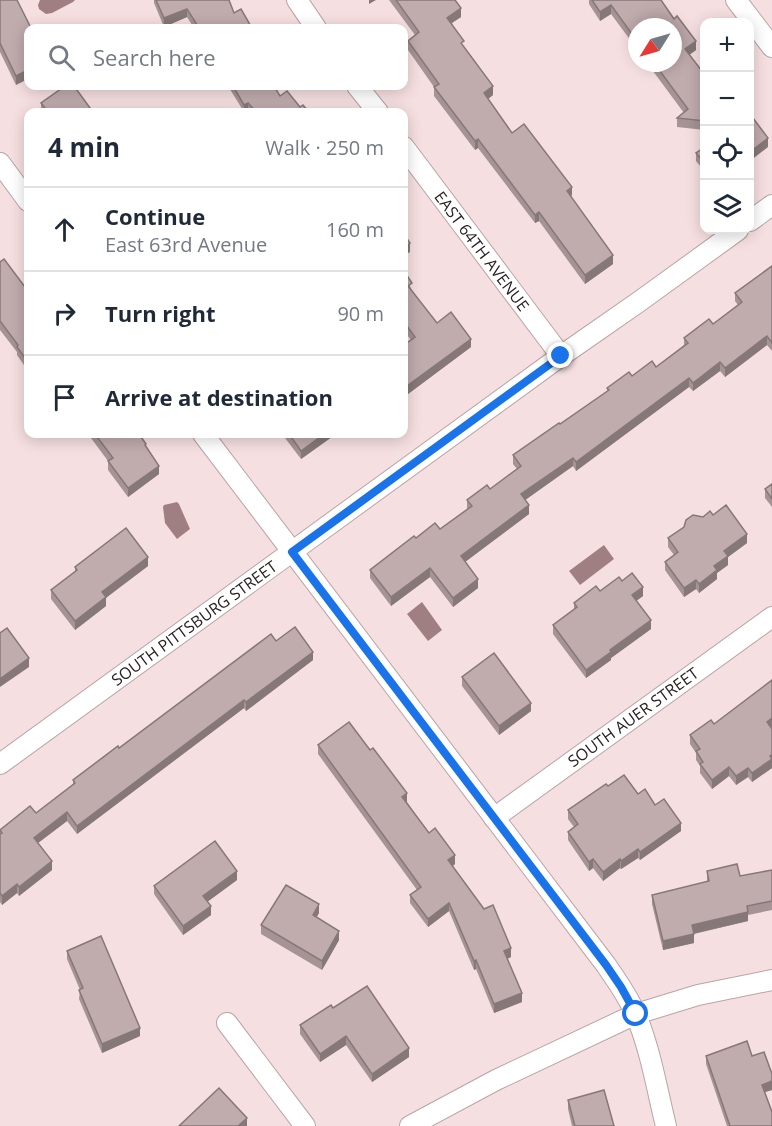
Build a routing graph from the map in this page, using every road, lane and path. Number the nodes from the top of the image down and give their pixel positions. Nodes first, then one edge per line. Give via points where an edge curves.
1 (297, 0) edge
2 (736, 0) edge
3 (313, 24) edge
4 (772, 47) edge
5 (360, 90) edge
6 (375, 108) edge
7 (408, 152) edge
8 (0, 163) edge
9 (24, 196) edge
10 (772, 205) edge
11 (754, 218) edge
12 (732, 234) edge
13 (561, 356) junction
14 (206, 438) edge
15 (292, 552) junction
16 (772, 616) edge
17 (0, 764) edge
18 (494, 818) junction
19 (772, 980) edge
20 (636, 1014) junction
21 (227, 1023) dead end
22 (305, 1126) edge
23 (410, 1126) edge
24 (666, 1126) edge

1 - 3 street
2 - 4 street
5 - 6 street
7 - 13 street, EAST 64TH AVENUE
8 - 9 street
10 - 11 street
12 - 13 street, SOUTH PITTSBURG STREET
13 - 15 street, SOUTH PITTSBURG STREET
14 - 15 street
15 - 17 street, SOUTH PITTSBURG STREET
15 - 18 street
16 - 18 street, SOUTH AUER STREET
18 - 20 street via 606,965
19 - 20 street via 698,995
20 - 23 street via 496,1080
20 - 24 street
21 - 22 street

